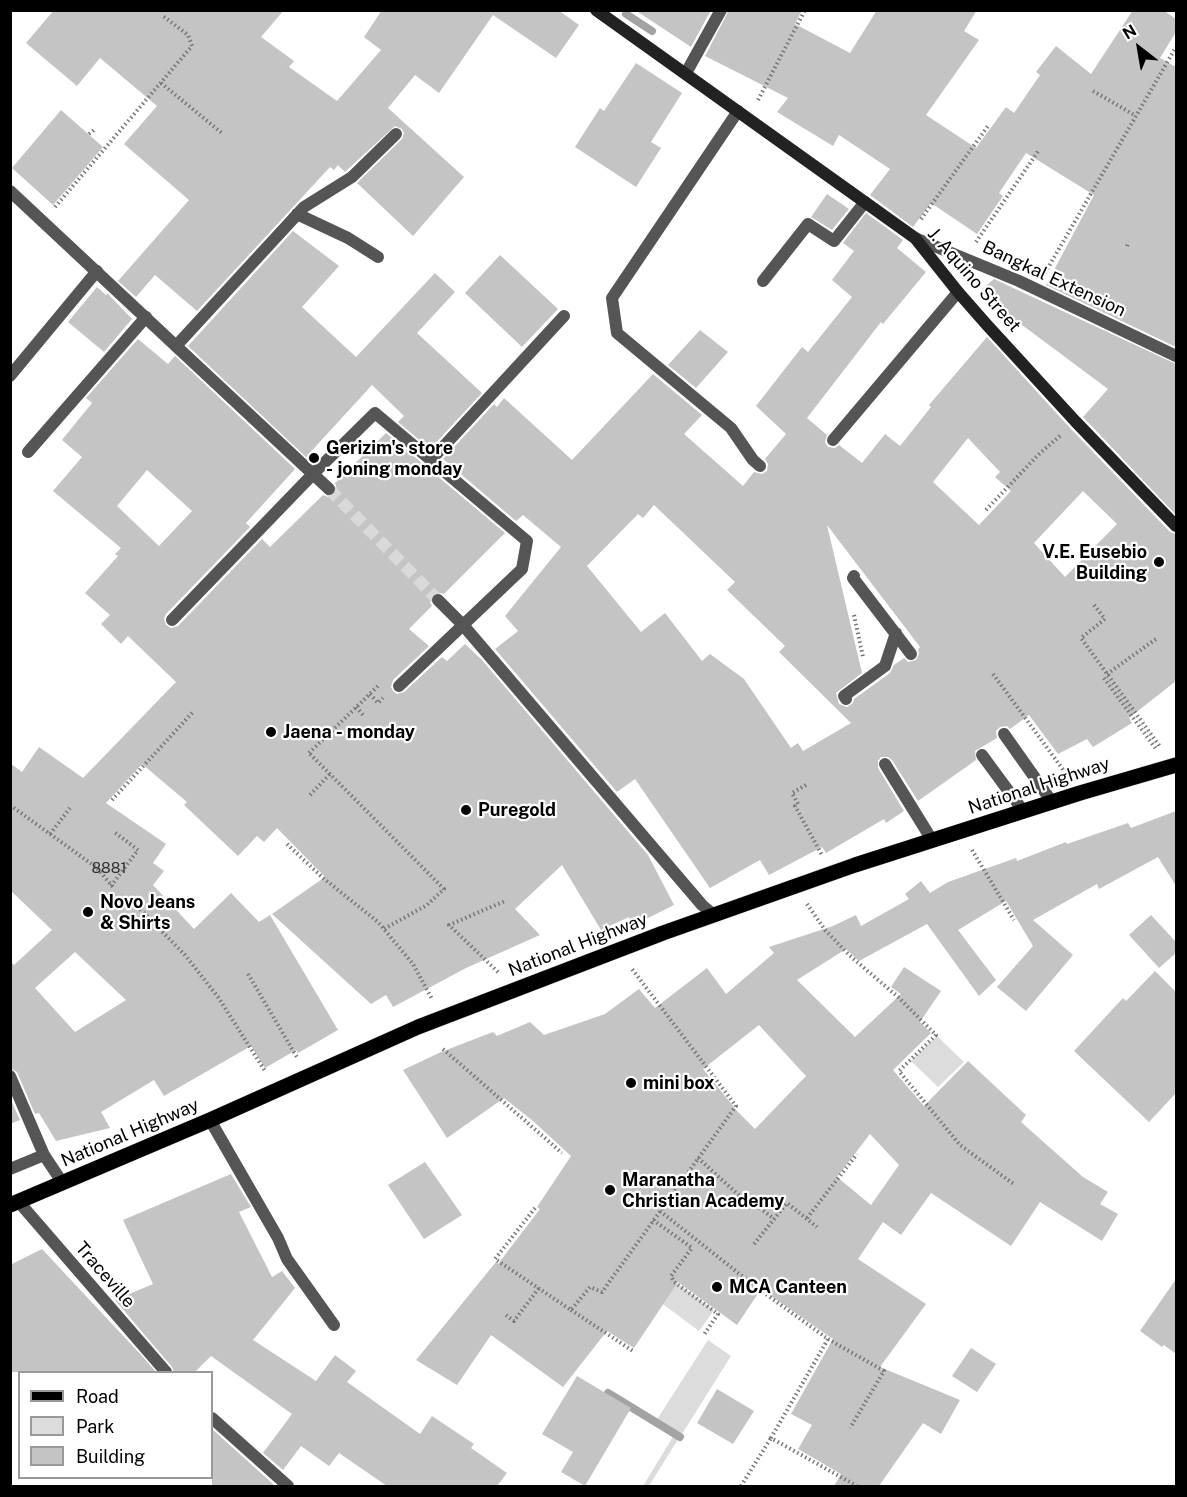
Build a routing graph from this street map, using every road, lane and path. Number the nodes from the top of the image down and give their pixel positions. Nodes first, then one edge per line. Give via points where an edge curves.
1 (596, 10) edge
2 (721, 10) edge
3 (805, 10) edge
4 (163, 16) dead end
5 (1176, 47) edge
6 (686, 73) junction
7 (161, 83) junction
8 (1094, 91) dead end
9 (744, 115) junction
10 (1136, 117) junction
11 (988, 126) dead end
12 (94, 130) dead end
13 (223, 134) dead end
14 (396, 134) dead end
15 (89, 135) dead end
16 (1039, 150) dead end
17 (10, 191) edge
18 (865, 202) junction
19 (297, 214) junction
20 (43, 221) junction
21 (912, 236) junction
22 (378, 257) dead end
23 (966, 258) junction
24 (97, 271) junction
25 (763, 281) dead end
26 (1036, 289) junction
27 (958, 292) junction
28 (564, 316) dead end
29 (146, 317) junction
30 (176, 346) junction
31 (1176, 356) edge
32 (10, 376) edge
33 (1076, 422) junction
34 (833, 440) dead end
35 (28, 452) dead end
36 (431, 460) junction
37 (760, 466) dead end
38 (313, 474) junction
39 (329, 489) tunnel mouth
40 (986, 510) dead end
41 (1176, 526) edge
42 (854, 577) joint
43 (438, 600) tunnel mouth
44 (1094, 605) dead end
45 (172, 620) dead end
46 (463, 625) junction
47 (903, 632) junction
48 (1156, 639) dead end
49 (911, 654) dead end
50 (993, 674) dead end
51 (1106, 676) junction
52 (868, 678) junction
53 (399, 686) joint
54 (846, 699) dead end
55 (356, 707) junction
56 (193, 712) dead end
57 (363, 715) dead end
58 (1148, 731) dead end
59 (1004, 734) dead end
60 (982, 755) dead end
61 (885, 764) dead end
62 (1173, 766) edge
63 (330, 774) junction
64 (806, 785) dead end
65 (1080, 793) junction
66 (310, 795) dead end
67 (112, 800) dead end
68 (1052, 802) junction
69 (10, 805) edge
70 (70, 808) dead end
71 (1024, 812) junction
72 (113, 831) dead end
73 (962, 831) junction
74 (50, 834) junction
75 (932, 840) junction
76 (287, 844) dead end
77 (824, 859) dead end
78 (795, 885) junction
79 (505, 901) dead end
80 (137, 906) dead end
81 (714, 915) junction
82 (1014, 920) dead end
83 (384, 929) junction
84 (620, 951) junction
85 (482, 957) dead end
86 (248, 974) dead end
87 (423, 981) dead end
88 (443, 1050) dead end
89 (309, 1076) junction
90 (10, 1077) edge
91 (277, 1090) junction
92 (210, 1120) junction
93 (562, 1153) dead end
94 (857, 1154) dead end
95 (44, 1155) junction
96 (698, 1158) junction
97 (10, 1169) edge
98 (63, 1182) junction
99 (1015, 1185) dead end
100 (14, 1203) edge
101 (535, 1208) dead end
102 (660, 1211) junction
103 (807, 1218) junction
104 (774, 1219) junction
105 (653, 1220) junction
106 (817, 1227) dead end
107 (754, 1244) dead end
108 (539, 1288) junction
109 (571, 1310) junction
110 (506, 1315) dead end
111 (334, 1325) dead end
112 (703, 1336) dead end
113 (828, 1339) junction
114 (633, 1351) dead end
115 (165, 1371) edge
116 (213, 1419) edge
117 (850, 1428) dead end
118 (771, 1438) junction
119 (288, 1486) edge
120 (741, 1486) edge
121 (856, 1486) edge

1 - 6 street, J. Aquino Street
2 - 6 street
3 - 9 path
4 - 7 path via 188,35 192,46
5 - 10 path
6 - 9 street, J. Aquino Street
7 - 13 path
7 - 20 path
8 - 10 path
9 - 18 street, J. Aquino Street
9 - 37 street via 612,298 617,333 731,428
10 - 26 path
11 - 21 path
12 - 15 path
14 - 19 street via 352,177
16 - 23 path
17 - 20 street
18 - 21 street, J. Aquino Street
18 - 25 street via 834,241 808,224
19 - 22 street
19 - 30 street
20 - 24 street
21 - 23 street, Bangkal Extension
21 - 27 street, J. Aquino Street
23 - 26 street, Bangkal Extension
24 - 29 street
24 - 32 street
26 - 31 street, Bangkal Extension
27 - 33 street, J. Aquino Street
27 - 34 street
28 - 36 street
29 - 30 street
29 - 35 street
30 - 38 street
33 - 40 path
33 - 41 street, J. Aquino Street
36 - 38 street via 375,413
36 - 46 street via 528,541 522,568
38 - 39 street
38 - 45 street
42 - 47 street
42 - 52 path via 850,599
43 - 46 street
44 - 51 path via 1105,619 1081,638
46 - 53 street
46 - 81 street
47 - 49 street
47 - 52 street via 885,666
48 - 51 path
50 - 65 path
51 - 58 path
51 - 62 path
52 - 54 street via 844,696
53 - 55 path via 388,675
55 - 57 path
55 - 63 path via 309,753
56 - 67 path
59 - 68 street
60 - 71 street
61 - 75 street
62 - 65 main road, National Highway
63 - 66 path
63 - 83 path via 444,889 427,905
64 - 77 path via 792,793 798,804 795,806
65 - 68 main road, National Highway
68 - 71 main road, National Highway
69 - 74 path
70 - 74 path
71 - 73 main road, National Highway
72 - 74 path via 138,850 112,887 97,868
73 - 75 main road, National Highway
73 - 82 path
75 - 78 main road, National Highway
76 - 83 path
78 - 81 main road, National Highway
78 - 99 path via 825,930 936,1035 898,1071 960,1144
79 - 85 path via 450,925
80 - 91 path via 185,955 218,997
81 - 84 main road, National Highway
83 - 87 path
84 - 89 main road, National Highway via 418,1027
84 - 96 path via 736,1106
86 - 89 path
88 - 93 path
89 - 91 main road, National Highway
90 - 95 street
91 - 92 main road, National Highway
92 - 98 main road, National Highway
92 - 111 street via 287,1259
94 - 103 path
95 - 97 street
95 - 98 street
96 - 102 path
96 - 104 path via 742,1198 746,1197
98 - 100 main road, National Highway
100 - 115 street, Traceville
101 - 108 path via 495,1258
102 - 105 path
102 - 113 path
103 - 104 path via 787,1203
103 - 106 path
104 - 107 path
105 - 109 path via 602,1292 590,1287
105 - 112 path via 692,1248 671,1276 718,1314
108 - 109 path
108 - 110 path via 514,1321
109 - 114 path
113 - 117 path via 884,1371
113 - 118 path
116 - 119 street
118 - 120 path
118 - 121 path

